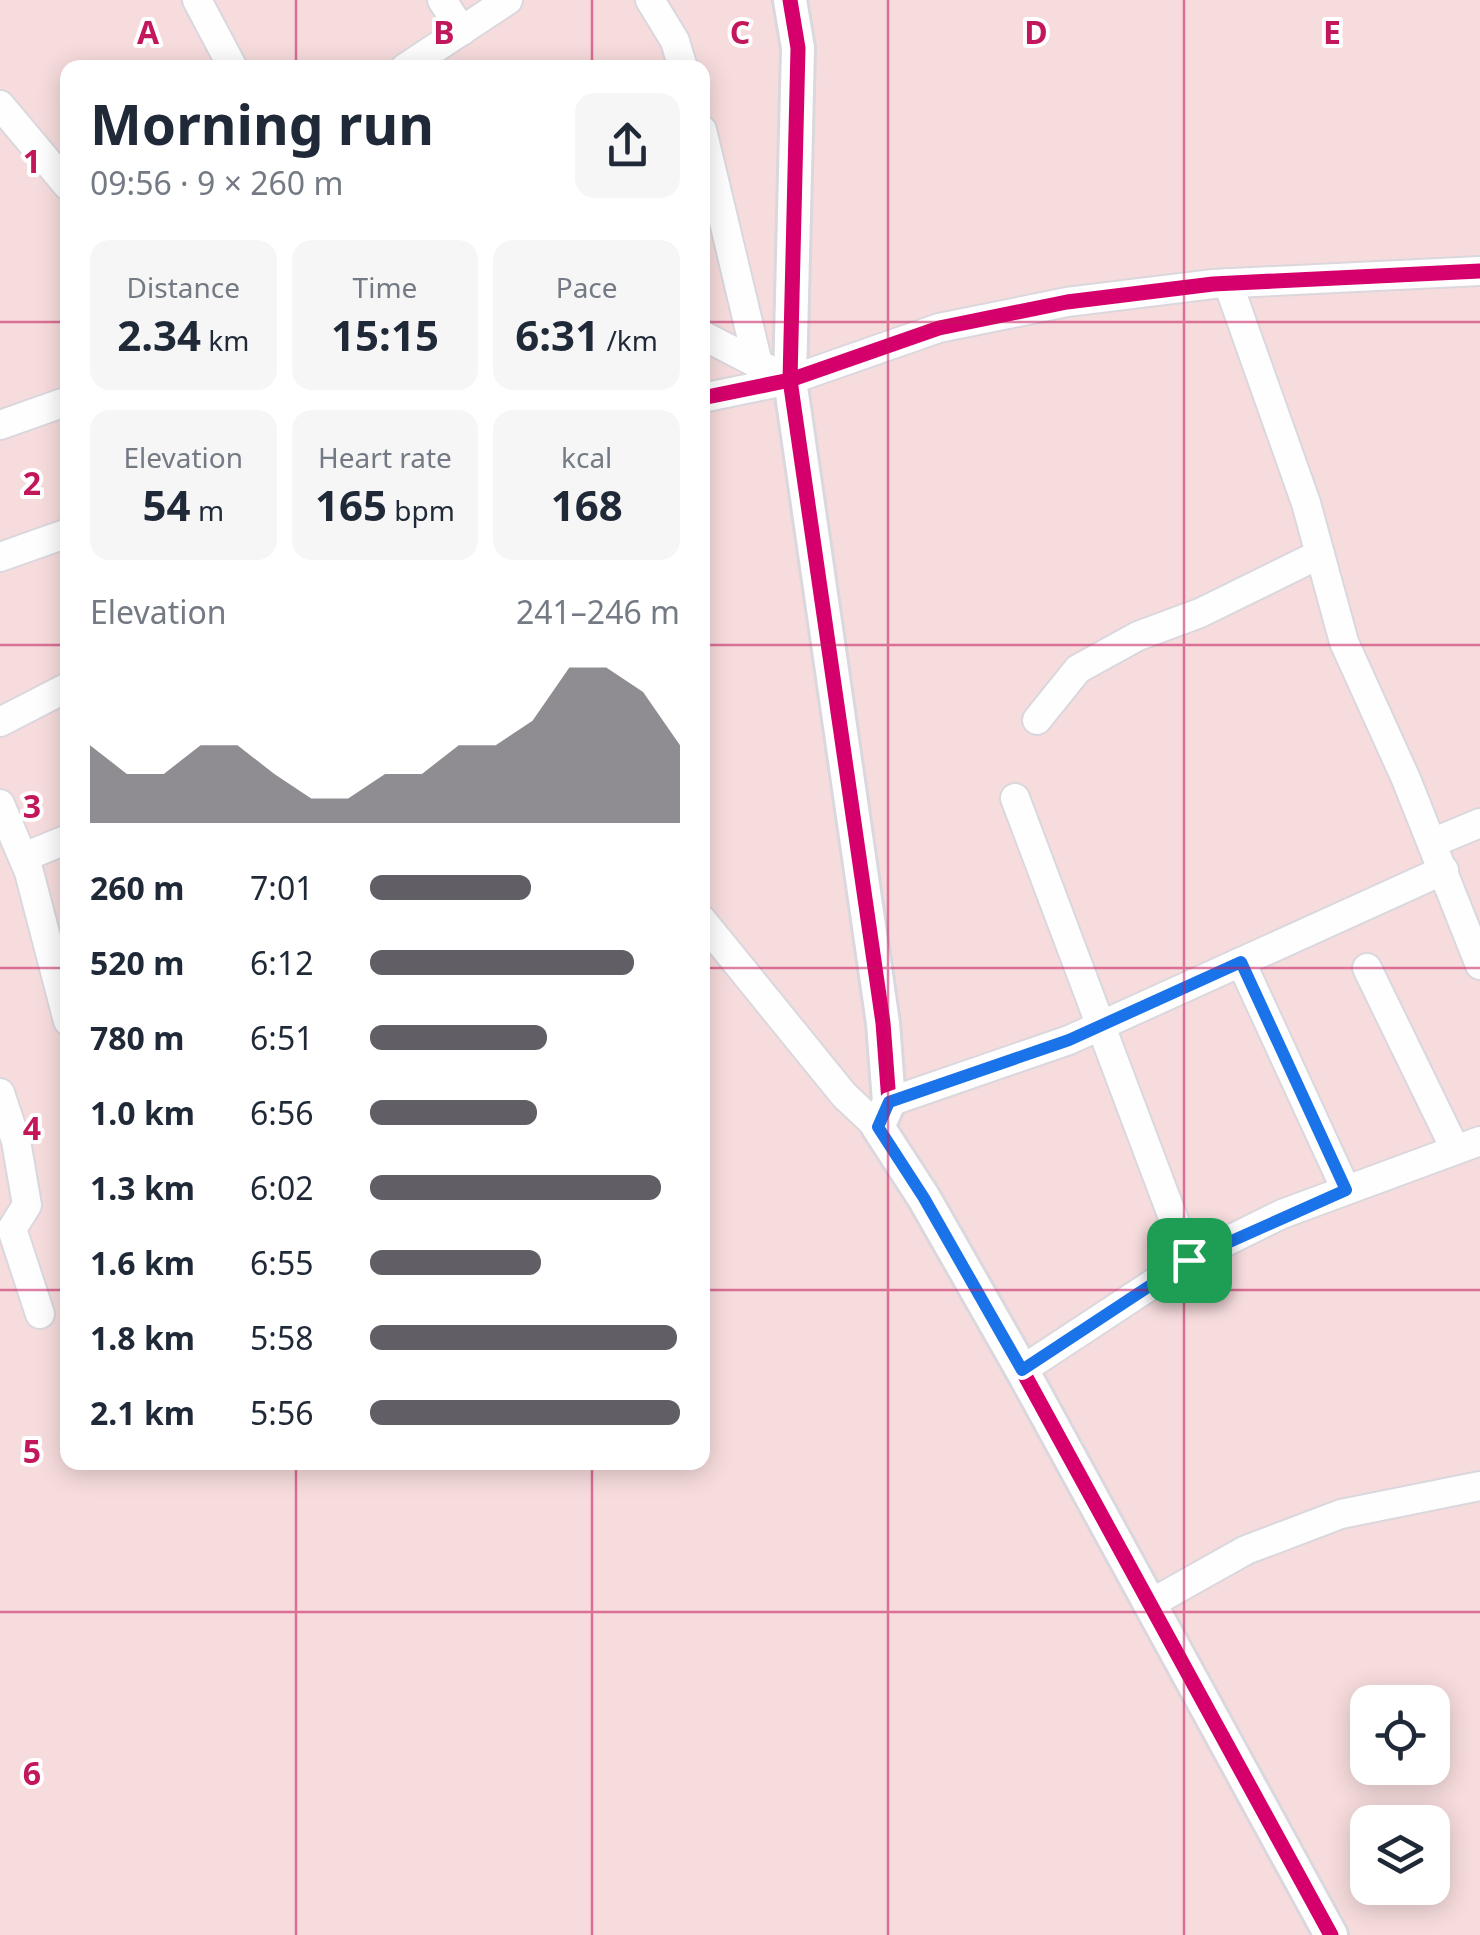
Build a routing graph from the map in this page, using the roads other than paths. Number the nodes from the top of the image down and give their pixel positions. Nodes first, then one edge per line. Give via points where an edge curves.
1 (197, 0) edge
2 (442, 0) edge
3 (508, 0) edge
4 (650, 0) edge
5 (790, 0) edge
6 (462, 31) junction
7 (229, 60) edge
8 (417, 60) edge
9 (681, 60) edge
10 (0, 105) edge
11 (710, 163) edge
12 (60, 176) edge
13 (1480, 270) edge
14 (1228, 283) junction
15 (710, 339) edge
16 (758, 364) junction
17 (790, 380) junction
18 (710, 396) edge
19 (60, 404) edge
20 (0, 426) edge
21 (60, 536) edge
22 (1320, 554) junction
23 (0, 557) edge
24 (60, 692) edge
25 (1036, 720) dead end
26 (0, 722) edge
27 (1015, 798) dead end
28 (0, 804) edge
29 (1480, 823) edge
30 (60, 842) edge
31 (1432, 843) junction
32 (24, 857) junction
33 (1444, 870) junction
34 (710, 930) edge
35 (1241, 962) junction
36 (1480, 965) edge
37 (1366, 968) dead end
38 (60, 991) edge
39 (1101, 1026) junction
40 (0, 1093) edge
41 (884, 1114) junction
42 (1467, 1145) edge
43 (1346, 1190) junction
44 (1189, 1260) junction
45 (40, 1314) dead end
46 (1022, 1370) junction
47 (1480, 1486) edge
48 (1148, 1606) junction
49 (1331, 1935) edge

1 - 7 street
2 - 6 street
3 - 6 street
4 - 9 street
5 - 17 street via 798,48
6 - 8 street
10 - 12 street
11 - 16 street
13 - 14 street
14 - 17 street via 1067,302 938,328
14 - 22 street
15 - 16 street
16 - 17 street
17 - 18 street
17 - 41 street via 883,1023
19 - 20 street
21 - 23 street
22 - 25 street via 1078,669
22 - 31 street via 1344,642
24 - 26 street
27 - 39 street
28 - 32 street
29 - 31 street
30 - 32 street
31 - 33 street
32 - 38 street
33 - 35 street
33 - 36 street
34 - 41 street via 844,1096
35 - 39 street
35 - 43 street
37 - 42 street
39 - 41 street
39 - 44 street
40 - 45 street via 27,1205 12,1229
41 - 46 street
42 - 43 street
43 - 44 street
44 - 46 street
46 - 48 street
47 - 48 street via 1342,1514 1246,1550
48 - 49 street

